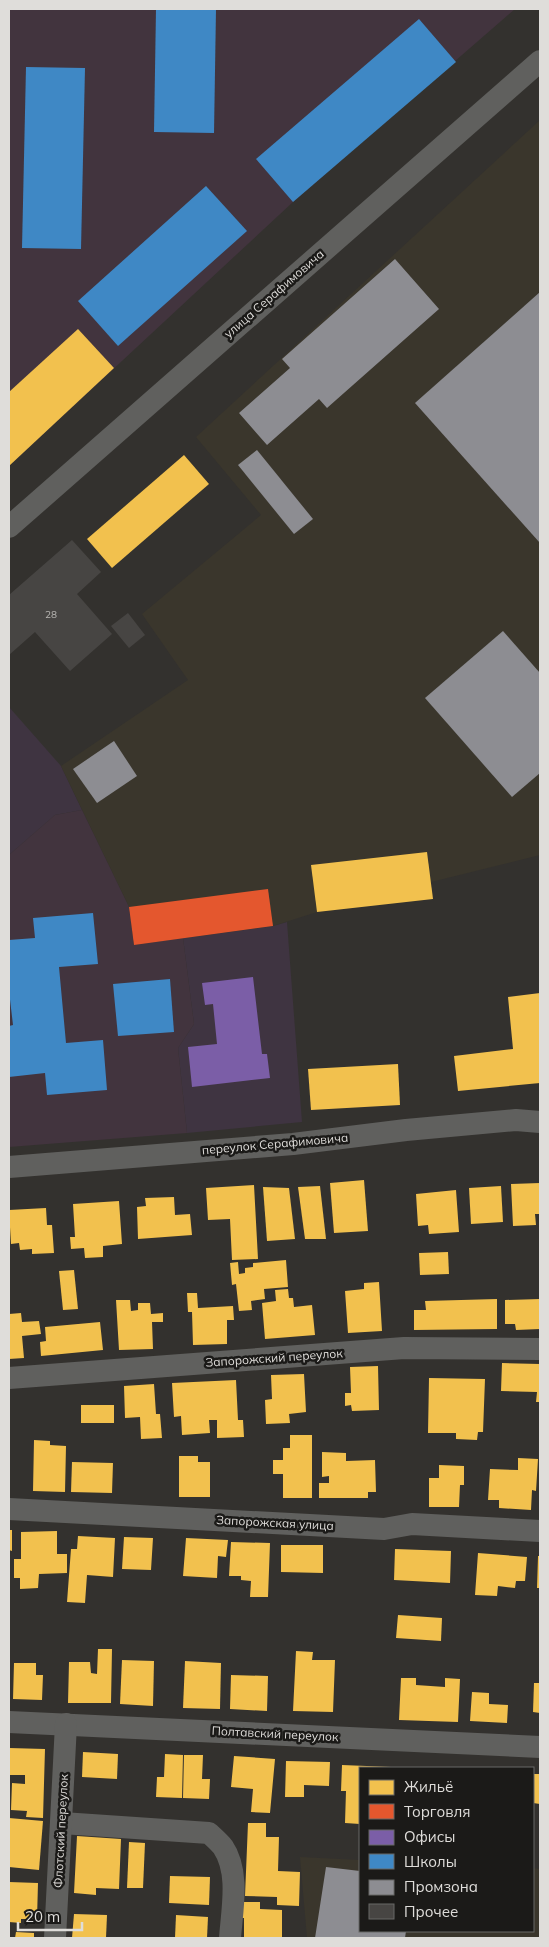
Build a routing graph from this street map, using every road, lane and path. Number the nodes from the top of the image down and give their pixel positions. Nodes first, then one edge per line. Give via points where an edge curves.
1 (540, 61) edge
2 (9, 528) edge
3 (540, 1122) edge
4 (9, 1167) edge
5 (540, 1349) edge
6 (9, 1378) edge
7 (9, 1509) edge
8 (540, 1531) edge
9 (9, 1722) edge
10 (66, 1724) junction
11 (540, 1747) edge
12 (62, 1824) junction
13 (55, 1938) edge
14 (230, 1938) edge

1 - 2 street, улица Серафимовича
3 - 4 street, переулок Серафимовича via 516,1120 293,1144
5 - 6 street, Запорожский переулок via 404,1348
7 - 8 street, Запорожская улица via 384,1529 412,1524
9 - 10 street, Полтавский переулок
10 - 11 street, Полтавский переулок
10 - 12 street, Флотский переулок
12 - 13 street, Флотский переулок
12 - 14 street via 209,1833 223,1847 231,1866

